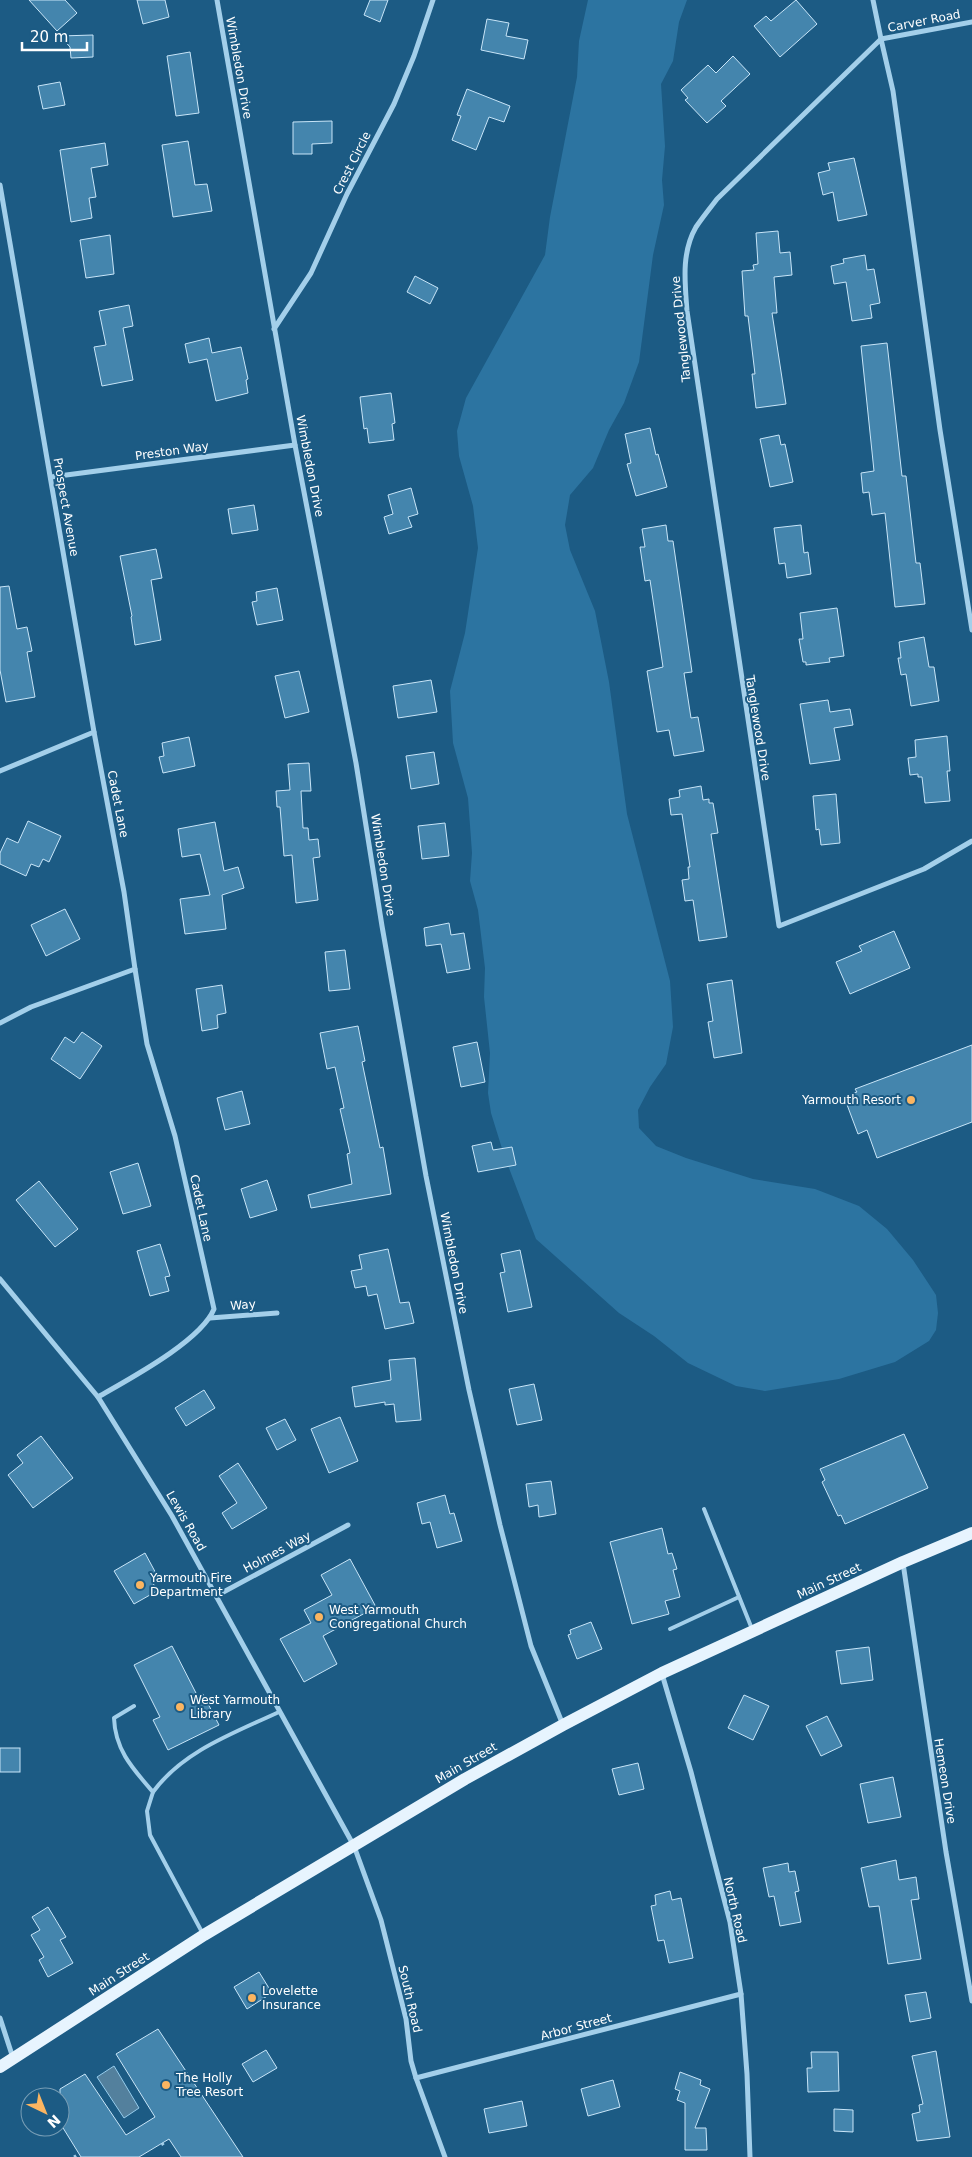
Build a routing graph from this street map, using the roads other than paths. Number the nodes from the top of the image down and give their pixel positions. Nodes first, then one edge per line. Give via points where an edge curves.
1 (217, 0) edge
2 (433, 0) edge
3 (873, 0) edge
4 (972, 22) edge
5 (881, 39) junction
6 (0, 185) edge
7 (274, 329) junction
8 (295, 444) junction
9 (52, 477) junction
10 (972, 630) edge
11 (94, 732) junction
12 (0, 771) edge
13 (972, 841) edge
14 (135, 969) junction
15 (0, 1023) edge
16 (0, 1279) edge
17 (277, 1313) dead end
18 (210, 1318) junction
19 (98, 1397) junction
20 (704, 1509) dead end
21 (348, 1525) dead end
22 (972, 1533) edge
23 (903, 1562) junction
24 (216, 1596) junction
25 (739, 1597) junction
26 (670, 1629) dead end
27 (753, 1631) junction
28 (662, 1673) junction
29 (134, 1706) dead end
30 (279, 1712) junction
31 (563, 1725) junction
32 (153, 1792) junction
33 (354, 1846) junction
34 (204, 1935) junction
35 (741, 1994) junction
36 (972, 2001) edge
37 (0, 2018) edge
38 (14, 2059) junction
39 (0, 2067) edge
40 (416, 2078) junction
41 (445, 2157) edge
42 (750, 2157) edge

1 - 7 street, Wimbledon Drive
2 - 7 street, Crest Circle via 394,104 311,272
3 - 5 street
4 - 5 street, Carver Road
5 - 10 street via 893,91 940,430
5 - 13 street, Tanglewood Drive via 723,193 695,229 685,265 687,311 779,926 924,869
6 - 9 street, Prospect Avenue
7 - 8 street, Wimbledon Drive
8 - 9 street, Preston Way
8 - 31 street, Wimbledon Drive via 356,763 426,1176 470,1390 531,1646
9 - 11 street, Prospect Avenue
11 - 12 street
11 - 14 street, Cadet Lane
14 - 15 street via 31,1007
14 - 18 street, Cadet Lane via 147,1044 175,1136 214,1309
16 - 19 street, Lewis Road
17 - 18 street, Way
18 - 19 street via 197,1333 132,1378
19 - 24 street, Lewis Road via 172,1516
20 - 25 lane
21 - 24 street, Holmes Way
22 - 23 main road, Main Street
23 - 27 main road, Main Street
23 - 36 street, Hemeon Drive via 943,1833
24 - 30 street, Lewis Road
25 - 26 lane
25 - 27 lane
27 - 28 main road, Main Street
28 - 31 main road, Main Street
28 - 35 street, North Road via 730,1922
29 - 32 lane via 114,1718 114,1735 131,1767
30 - 32 lane via 190,1756 164,1777
30 - 33 street, Lewis Road
31 - 33 main road, Main Street
32 - 34 lane via 148,1811 150,1835
33 - 34 main road, Main Street
33 - 40 street, South Road via 382,1920 406,2019
34 - 38 main road, Main Street
35 - 40 street, Arbor Street
35 - 42 street, North Road
37 - 38 street
38 - 39 main road, Main Street
40 - 41 street, South Road

